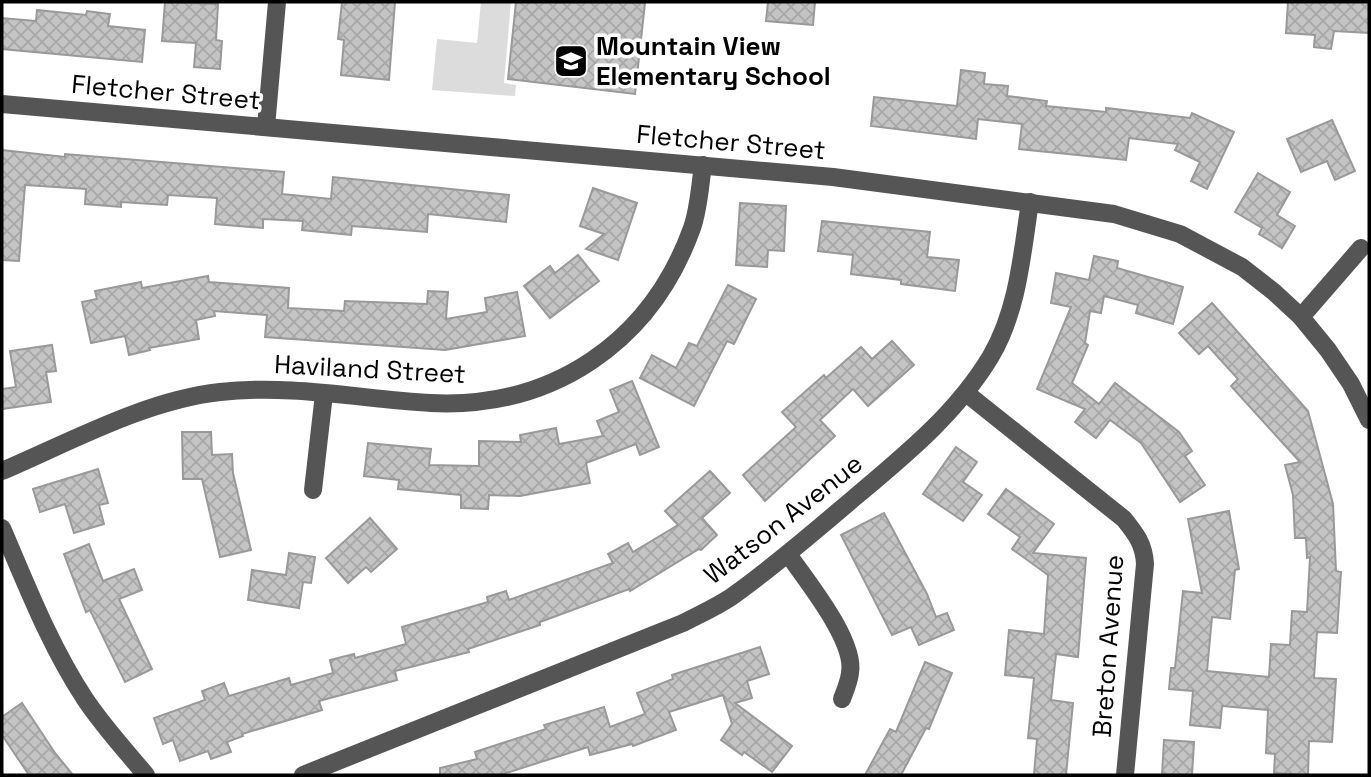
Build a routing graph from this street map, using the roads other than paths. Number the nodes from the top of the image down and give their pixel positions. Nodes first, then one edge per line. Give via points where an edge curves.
1 (277, 2) edge
2 (2, 104) edge
3 (266, 127) junction
4 (704, 165) junction
5 (1030, 202) junction
6 (1361, 248) dead end
7 (1301, 317) junction
8 (966, 393) junction
9 (324, 394) junction
10 (1369, 420) edge
11 (2, 471) edge
12 (313, 490) dead end
13 (2, 528) edge
14 (788, 554) junction
15 (842, 699) dead end
16 (146, 775) edge
17 (303, 775) edge
18 (1125, 775) edge

1 - 3 street
2 - 3 street, Fletcher Street
3 - 4 street, Fletcher Street
4 - 5 street, Fletcher Street
4 - 9 street, Haviland Street via 692,226 668,282 627,334 579,371 523,395 470,403
5 - 7 street, Fletcher Street via 1114,214 1180,234 1242,267
5 - 8 street, Watson Avenue via 1010,312 992,355
6 - 7 street
7 - 10 street, Fletcher Street via 1351,384
8 - 14 street, Watson Avenue via 913,448
8 - 18 street, Breton Avenue via 1124,519 1139,536 1145,564
9 - 11 street, Haviland Street via 258,389 167,403
9 - 12 street
13 - 16 street via 43,624 84,696
14 - 15 street via 846,645 851,671
14 - 17 street, Watson Avenue via 732,597 683,623

